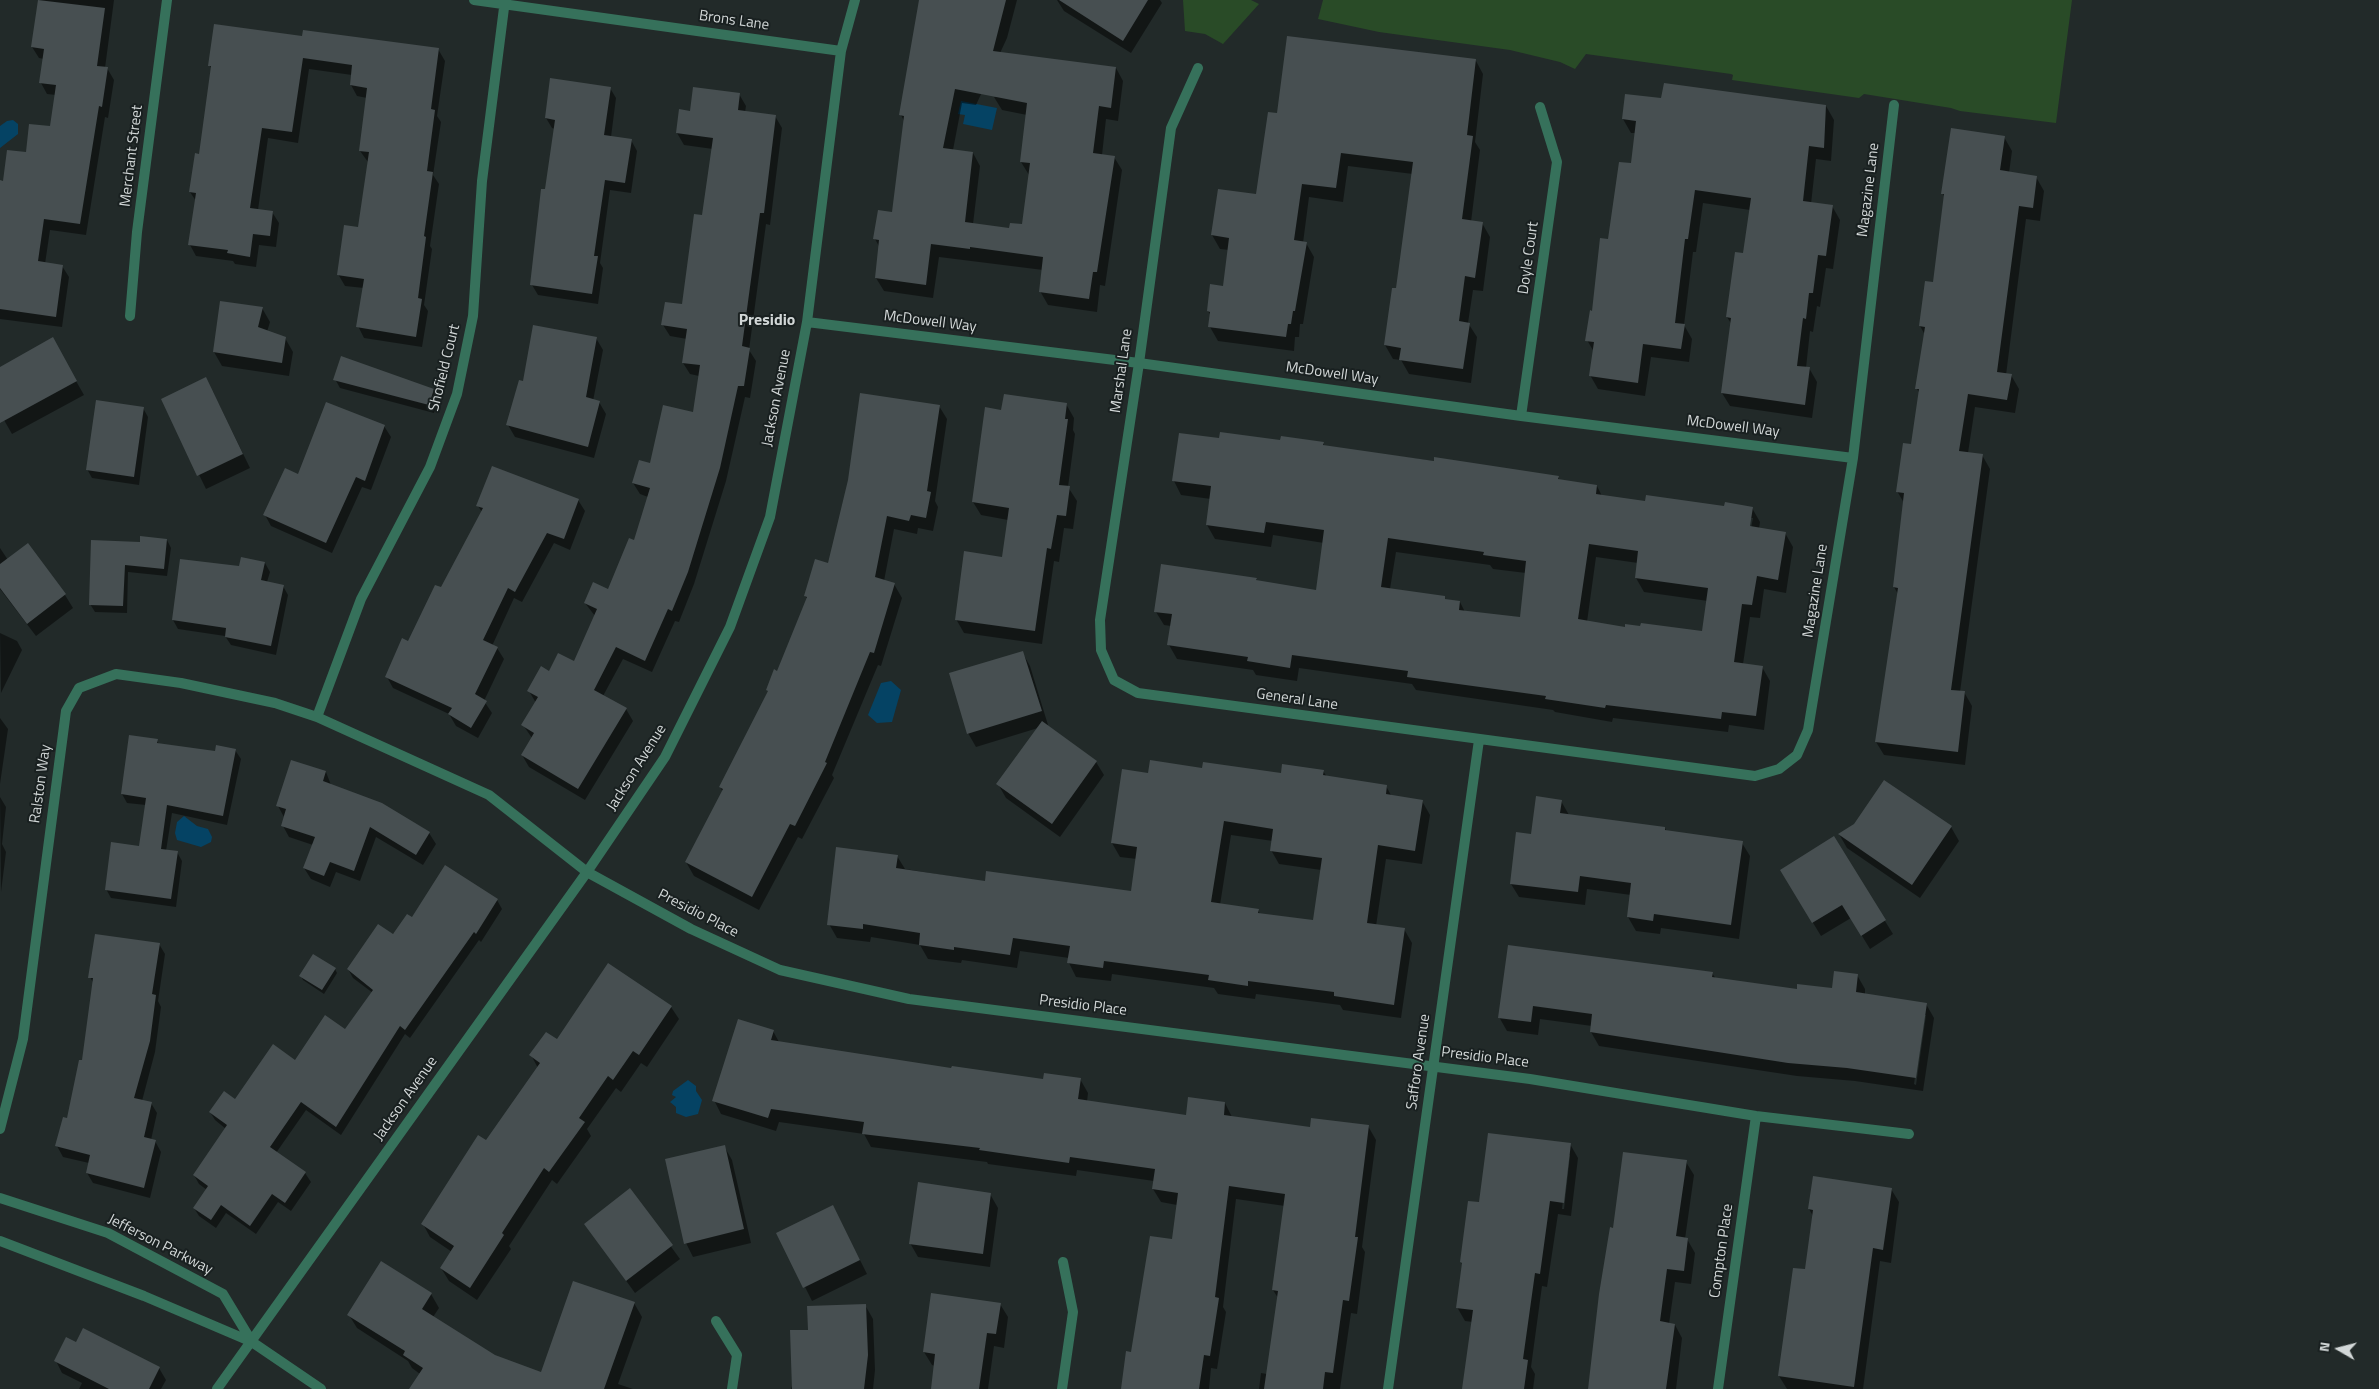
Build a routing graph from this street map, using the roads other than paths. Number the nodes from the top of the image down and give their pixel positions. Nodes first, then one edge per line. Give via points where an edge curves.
1 (167, 0) edge
2 (474, 0) edge
3 (855, 0) edge
4 (505, 2) edge
5 (841, 51) junction
6 (1198, 68) dead end
7 (1894, 106) dead end
8 (1540, 107) dead end
9 (130, 316) dead end
10 (807, 322) junction
11 (1139, 363) junction
12 (1521, 416) junction
13 (1853, 458) junction
14 (1114, 680) joint
15 (317, 717) junction
16 (1479, 740) junction
17 (587, 872) junction
18 (1433, 1066) junction
19 (1756, 1116) junction
20 (0, 1129) edge
21 (1909, 1134) dead end
22 (0, 1198) edge
23 (0, 1241) edge
24 (1063, 1262) dead end
25 (716, 1321) dead end
26 (252, 1342) junction
27 (217, 1389) edge
28 (321, 1389) edge
29 (732, 1389) edge
30 (1062, 1389) edge
31 (1388, 1389) edge
32 (1718, 1389) edge

1 - 9 street, Merchant Street via 137,232
2 - 4 street, Brons Lane
3 - 5 street, Jackson Avenue
4 - 5 street, Brons Lane
4 - 15 street, Shofield Court via 482,181 473,316 457,394 430,467 361,599
5 - 10 street, Jackson Avenue
6 - 11 street, Marshal Lane via 1171,128
7 - 13 street, Magazine Lane
8 - 12 street, Doyle Court via 1557,162
10 - 11 street, McDowell Way
10 - 17 street, Jackson Avenue via 770,517 730,626 665,757
11 - 12 street, McDowell Way
11 - 14 street, Marshal Lane via 1100,620 1100,650
12 - 13 street, McDowell Way
13 - 16 street, Magazine Lane via 1808,730 1797,755 1779,769 1756,776
14 - 16 street, General Lane via 1138,694
15 - 17 street, Presidio Place via 489,795
15 - 20 street, Ralston Way via 275,703 181,683 116,674 79,688 66,711 22,1039
16 - 18 street, Safforo Avenue
17 - 18 street, Presidio Place via 691,929 780,970 909,999
17 - 26 street, Jackson Avenue
18 - 19 street, Presidio Place
18 - 31 street, Safforo Avenue
19 - 21 street, Presidio Place
19 - 32 street, Compton Place
22 - 26 street, Jefferson Parkway via 108,1233 223,1294
23 - 26 street, Jefferson Parkway via 144,1296
24 - 30 street via 1073,1312
25 - 29 street via 737,1355
26 - 27 street, Jackson Avenue
26 - 28 street, Jefferson Parkway

